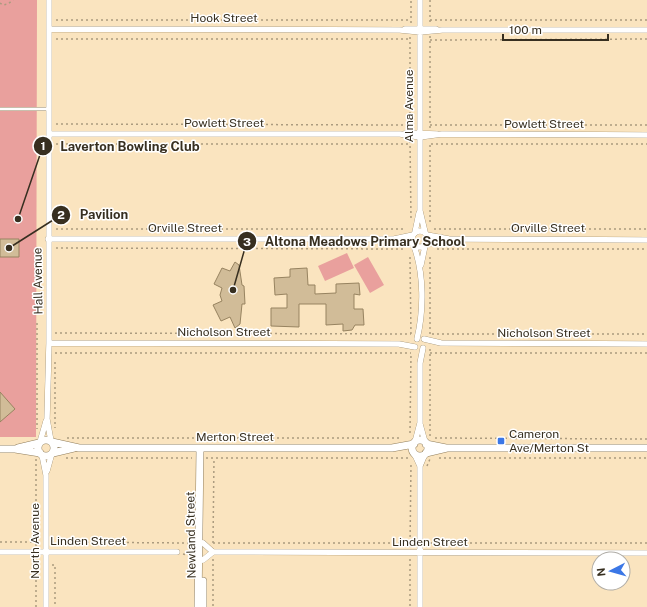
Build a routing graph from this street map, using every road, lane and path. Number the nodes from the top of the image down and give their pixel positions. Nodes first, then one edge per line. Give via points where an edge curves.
1 (13, 0) edge
2 (49, 0) edge
3 (420, 0) edge
4 (0, 3) edge
5 (56, 20) dead end
6 (410, 20) dead end
7 (430, 20) dead end
8 (647, 20) edge
9 (49, 29) junction
10 (420, 30) junction
11 (647, 30) edge
12 (56, 39) dead end
13 (410, 39) dead end
14 (647, 39) edge
15 (430, 40) dead end
16 (0, 109) edge
17 (49, 109) junction
18 (56, 124) dead end
19 (410, 125) dead end
20 (430, 125) dead end
21 (647, 125) edge
22 (49, 134) junction
23 (420, 134) junction
24 (647, 135) edge
25 (56, 144) dead end
26 (410, 144) dead end
27 (430, 144) dead end
28 (647, 144) edge
29 (420, 211) junction
30 (56, 229) dead end
31 (406, 229) dead end
32 (434, 229) dead end
33 (647, 229) edge
34 (414, 234) junction
35 (426, 234) junction
36 (48, 239) junction
37 (394, 239) junction
38 (449, 239) junction
39 (647, 240) edge
40 (413, 245) junction
41 (426, 245) junction
42 (56, 248) dead end
43 (405, 249) dead end
44 (434, 249) dead end
45 (647, 249) edge
46 (410, 253) dead end
47 (430, 253) dead end
48 (420, 269) junction
49 (55, 334) dead end
50 (410, 334) junction
51 (430, 334) junction
52 (647, 334) edge
53 (422, 342) junction
54 (49, 343) junction
55 (399, 344) junction
56 (647, 344) edge
57 (416, 347) junction
58 (56, 353) dead end
59 (430, 353) junction
60 (647, 353) edge
61 (420, 363) junction
62 (47, 419) junction
63 (420, 423) junction
64 (63, 438) dead end
65 (647, 439) edge
66 (39, 442) junction
67 (52, 442) junction
68 (414, 443) junction
69 (425, 443) junction
70 (0, 448) edge
71 (79, 448) junction
72 (200, 448) junction
73 (405, 448) junction
74 (447, 448) junction
75 (647, 448) edge
76 (16, 449) junction
77 (52, 453) junction
78 (41, 454) junction
79 (414, 454) junction
80 (425, 454) junction
81 (62, 458) dead end
82 (214, 458) junction
83 (647, 458) edge
84 (200, 460) junction
85 (36, 466) dead end
86 (412, 466) junction
87 (420, 466) junction
88 (46, 475) junction
89 (0, 542) edge
90 (36, 542) junction
91 (46, 542) junction
92 (213, 542) junction
93 (188, 543) dead end
94 (410, 543) junction
95 (420, 543) junction
96 (647, 543) edge
97 (203, 544) junction
98 (0, 552) edge
99 (36, 552) junction
100 (46, 552) junction
101 (177, 552) joint
102 (213, 552) junction
103 (410, 552) junction
104 (420, 552) junction
105 (647, 553) edge
106 (201, 559) junction
107 (36, 607) edge
108 (46, 607) edge
109 (198, 607) edge
110 (203, 607) edge
111 (213, 607) edge
112 (410, 607) edge
113 (420, 607) edge

1 - 4 path via 8,4
2 - 9 street, Hall Avenue
3 - 10 street, Alma Avenue
5 - 6 path
7 - 8 path
9 - 10 street, Hook Street
9 - 17 street, Hall Avenue
10 - 11 street, Hook Street
10 - 23 street, Alma Avenue
12 - 13 path
14 - 15 path
16 - 17 lane
17 - 22 street, Hall Avenue
18 - 19 path
20 - 21 path
22 - 23 street, Powlett Street
22 - 36 street, Hall Avenue
23 - 24 street, Powlett Street
23 - 29 street, Alma Avenue
25 - 26 path
27 - 28 path
29 - 34 street, Alma Avenue
29 - 35 street, Alma Avenue
30 - 31 path
32 - 33 path
34 - 35 street via 420,231
34 - 37 street, Orville Street
34 - 40 street
35 - 38 street, Orville Street
35 - 41 street
36 - 37 street, Orville Street
36 - 54 street, Hall Avenue
37 - 40 street, Orville Street
38 - 39 street, Orville Street
38 - 41 street, Orville Street
40 - 41 street via 419,248
40 - 48 street
41 - 48 street
42 - 43 path
44 - 45 path
46 - 50 path
47 - 51 path
48 - 53 street
49 - 50 path
50 - 53 path
51 - 52 path
51 - 53 path
53 - 55 street, Nicholson Street
53 - 56 street, Nicholson Street
53 - 57 street, Nicholson Street
53 - 59 path
53 - 61 street
54 - 55 street, Nicholson Street
54 - 62 street, Hall Avenue
55 - 57 street, Nicholson Street
57 - 61 street
58 - 73 path via 411,353 410,438
59 - 60 path
59 - 65 path via 430,438
61 - 63 street
62 - 66 street, Hall Avenue
62 - 67 street, Hall Avenue
63 - 68 street
63 - 69 street
64 - 73 path
66 - 67 street
66 - 76 street
66 - 78 street
67 - 71 street, Merton Street
67 - 77 street
68 - 69 street via 420,440
68 - 73 street, Merton Street
68 - 79 street
69 - 74 street
69 - 80 street via 428,449
70 - 76 street
71 - 72 street, Merton Street
71 - 77 street, Merton Street
72 - 73 street, Merton Street
72 - 84 street, Newland Street
73 - 79 street
73 - 82 path
73 - 86 path via 412,458
74 - 75 street
74 - 80 street
76 - 78 street
77 - 78 street via 46,456
77 - 88 street, North Avenue
78 - 88 street, North Avenue
79 - 80 street
79 - 87 street
80 - 87 street
81 - 84 path
82 - 84 path
82 - 92 path
83 - 87 path via 431,458 428,466
84 - 97 street, Newland Street
84 - 106 street, Newland Street
85 - 90 path
86 - 87 path
86 - 94 path
87 - 95 street
88 - 91 street, North Avenue
89 - 90 path
90 - 91 path
90 - 99 path
91 - 93 path
91 - 100 street, North Avenue
92 - 94 path
92 - 102 path
94 - 95 path
94 - 103 path
95 - 96 path
95 - 104 street
97 - 102 street
97 - 106 street, Newland Street
98 - 99 street, Linden Street
99 - 100 street, Linden Street
99 - 107 path
100 - 101 street, Linden Street
100 - 108 street, North Avenue
101 - 106 path
102 - 103 street, Linden Street
102 - 106 street
102 - 111 path
103 - 104 street, Linden Street
103 - 112 path
104 - 105 street, Linden Street
104 - 113 street
106 - 109 street, Newland Street
106 - 110 street, Newland Street

